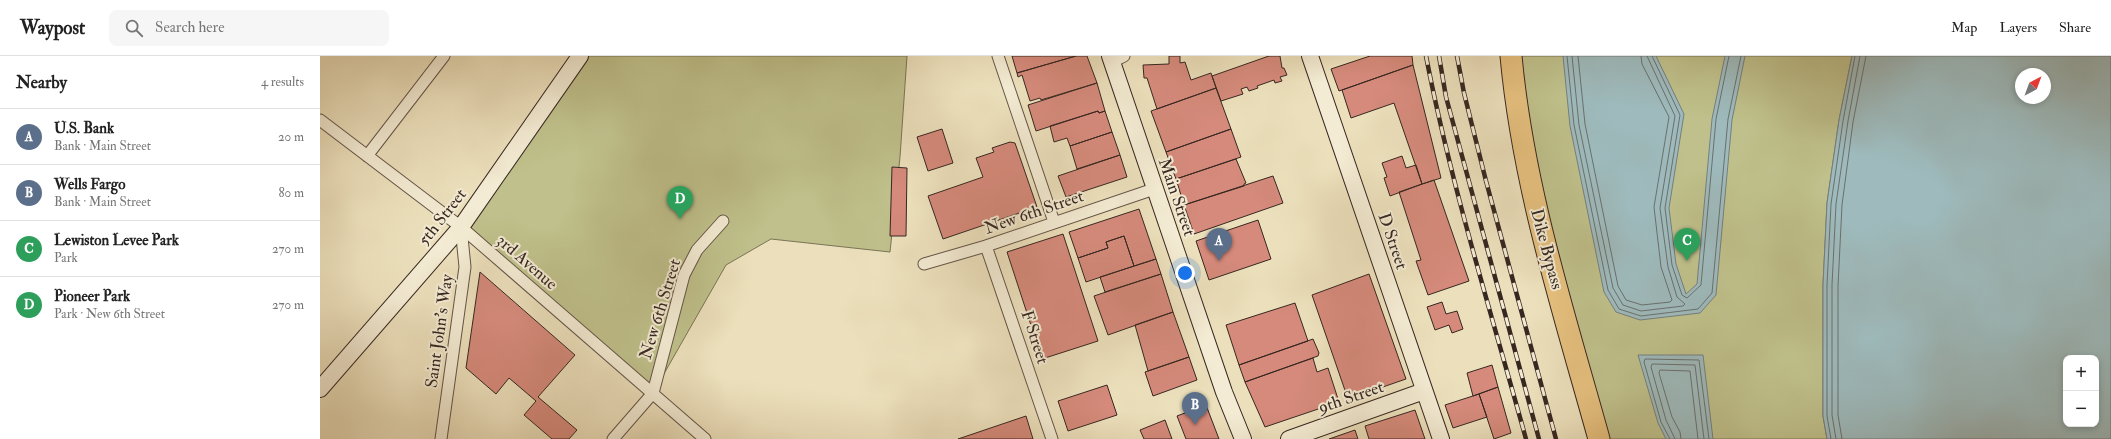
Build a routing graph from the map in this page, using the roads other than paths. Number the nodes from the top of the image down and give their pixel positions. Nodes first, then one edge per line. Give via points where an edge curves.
1 (444, 56) edge
2 (580, 56) edge
3 (998, 56) edge
4 (1310, 56) edge
5 (1511, 56) edge
6 (1115, 58) edge
7 (320, 120) edge
8 (368, 156) junction
9 (1154, 189) junction
10 (723, 221) dead end
11 (1054, 222) junction
12 (461, 227) junction
13 (986, 246) junction
14 (924, 264) dead end
15 (320, 390) edge
16 (1424, 391) junction
17 (653, 393) junction
18 (441, 439) edge
19 (613, 439) edge
20 (705, 439) edge
21 (1052, 439) edge
22 (1243, 439) edge
23 (1290, 439) edge
24 (1441, 439) edge
25 (1599, 439) edge

1 - 8 street
2 - 12 main road, 5th Street
3 - 11 street
4 - 16 main road, D Street
5 - 25 highway, Dike Bypass via 1518,119 1540,223
6 - 9 main road, Main Street
7 - 8 street, 3rd Avenue
8 - 12 street, 3rd Avenue
9 - 11 street, New 6th Street
9 - 22 main road, Main Street via 1224,392
10 - 17 street, New 6th Street via 697,250 684,275
11 - 13 street, New 6th Street
12 - 15 main road, 5th Street
12 - 17 street, 3rd Avenue
12 - 18 street, Saint John's Way via 465,266
13 - 14 street, New 6th Street
13 - 21 street, F Street
16 - 23 main road, 9th Street
16 - 24 main road, D Street
17 - 19 street
17 - 20 street, 3rd Avenue

